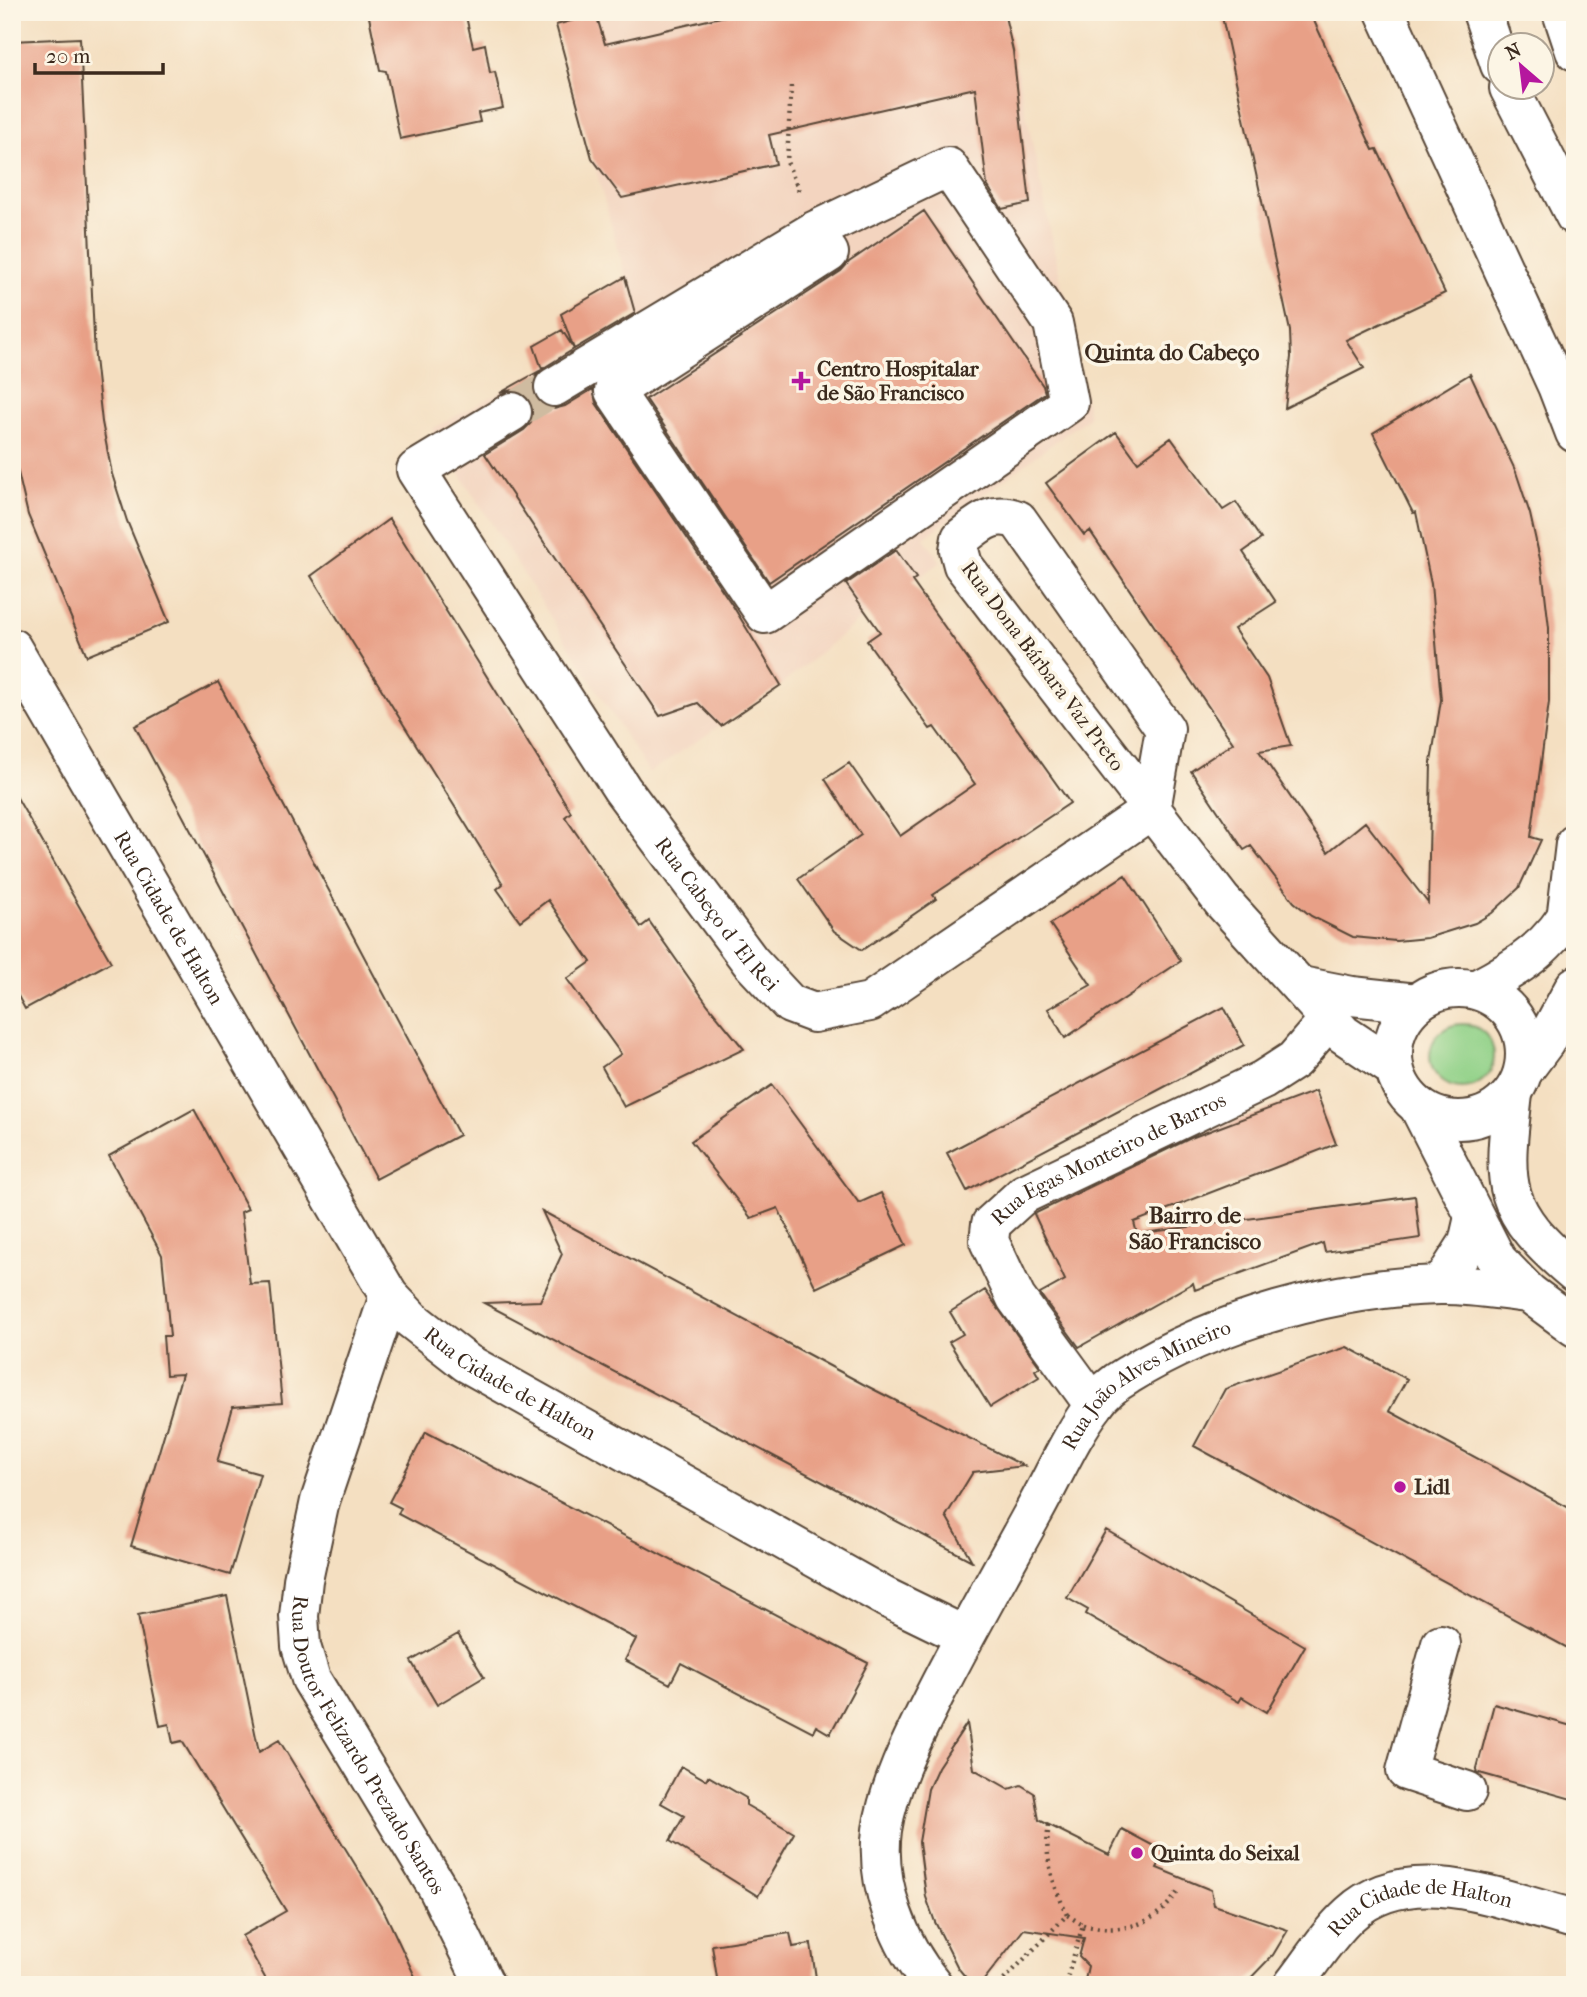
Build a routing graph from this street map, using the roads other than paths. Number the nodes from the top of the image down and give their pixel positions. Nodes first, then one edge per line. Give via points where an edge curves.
1 (1385, 12) edge
2 (1482, 12) edge
3 (1563, 12) edge
4 (1489, 32) edge
5 (1575, 51) edge
6 (1516, 102) edge
7 (1575, 216) edge
8 (814, 230) junction
9 (554, 387) tunnel mouth
10 (512, 412) tunnel mouth
11 (1575, 433) edge
12 (948, 489) junction
13 (976, 527) junction
14 (12, 648) edge
15 (1151, 810) junction
16 (1575, 844) edge
17 (1570, 911) edge
18 (1301, 986) junction
19 (1575, 986) edge
20 (1477, 989) junction
21 (1417, 1003) junction
22 (1329, 1019) junction
23 (1394, 1068) junction
24 (1518, 1082) junction
25 (1419, 1107) junction
26 (1474, 1217) junction
27 (1575, 1273) edge
28 (1441, 1285) junction
29 (1529, 1293) junction
30 (389, 1296) junction
31 (1575, 1326) edge
32 (1094, 1405) junction
33 (965, 1636) junction
34 (1441, 1644) dead end
35 (1467, 1791) dead end
36 (1575, 1919) edge
37 (485, 1985) edge
38 (933, 1985) edge
39 (1293, 1985) edge

1 - 11 street
2 - 4 street
3 - 5 street
6 - 7 street
8 - 9 street
8 - 12 street via 948,167 1053,323 1069,404
8 - 12 street via 830,253 614,391 765,614
10 - 15 street, Rua Cabeço d´El Rei via 416,470 622,789 750,961 790,1004 814,1013 870,1002
12 - 13 street
13 - 15 street, Rua Dona Bárbara Vaz Preto via 961,538 963,565
13 - 15 street, Rua Dona Bárbara Vaz Preto via 1003,514 1018,520 1165,729
14 - 30 street, Rua Cidade de Halton
15 - 18 street, Rua Dona Bárbara Vaz Preto via 1222,901
16 - 17 street
17 - 20 street via 1521,965
18 - 21 street
18 - 22 street, Rua Dona Bárbara Vaz Preto
19 - 24 street
20 - 21 street via 1445,988
20 - 24 street via 1495,997 1522,1029 1526,1050
21 - 23 street via 1397,1032
22 - 23 street, Rua Dona Bárbara Vaz Preto via 1343,1034
22 - 32 street, Rua Egas Monteiro de Barros via 1294,1060 1263,1080 1024,1194 991,1224 989,1241 1016,1298
23 - 25 street via 1407,1096
24 - 25 street via 1498,1108 1479,1118 1447,1118
24 - 27 street via 1505,1162 1515,1204 1534,1236
25 - 26 street
26 - 28 street via 1468,1243
26 - 29 street via 1497,1260
28 - 29 street, Rua João Alves Mineiro
28 - 32 street, Rua João Alves Mineiro via 1325,1300 1239,1324 1128,1374
29 - 31 street
30 - 33 street, Rua Cidade de Halton via 467,1363 885,1597
30 - 37 street, Rua Doutor Felizardo Prezado Santos via 320,1501 303,1580 301,1646 311,1679 437,1887
32 - 33 street, Rua João Alves Mineiro
33 - 38 street via 916,1731 882,1833 892,1909 904,1939
34 - 35 street via 1406,1771
36 - 39 street, Rua Cidade de Halton via 1446,1888 1419,1885 1392,1890 1350,1913

